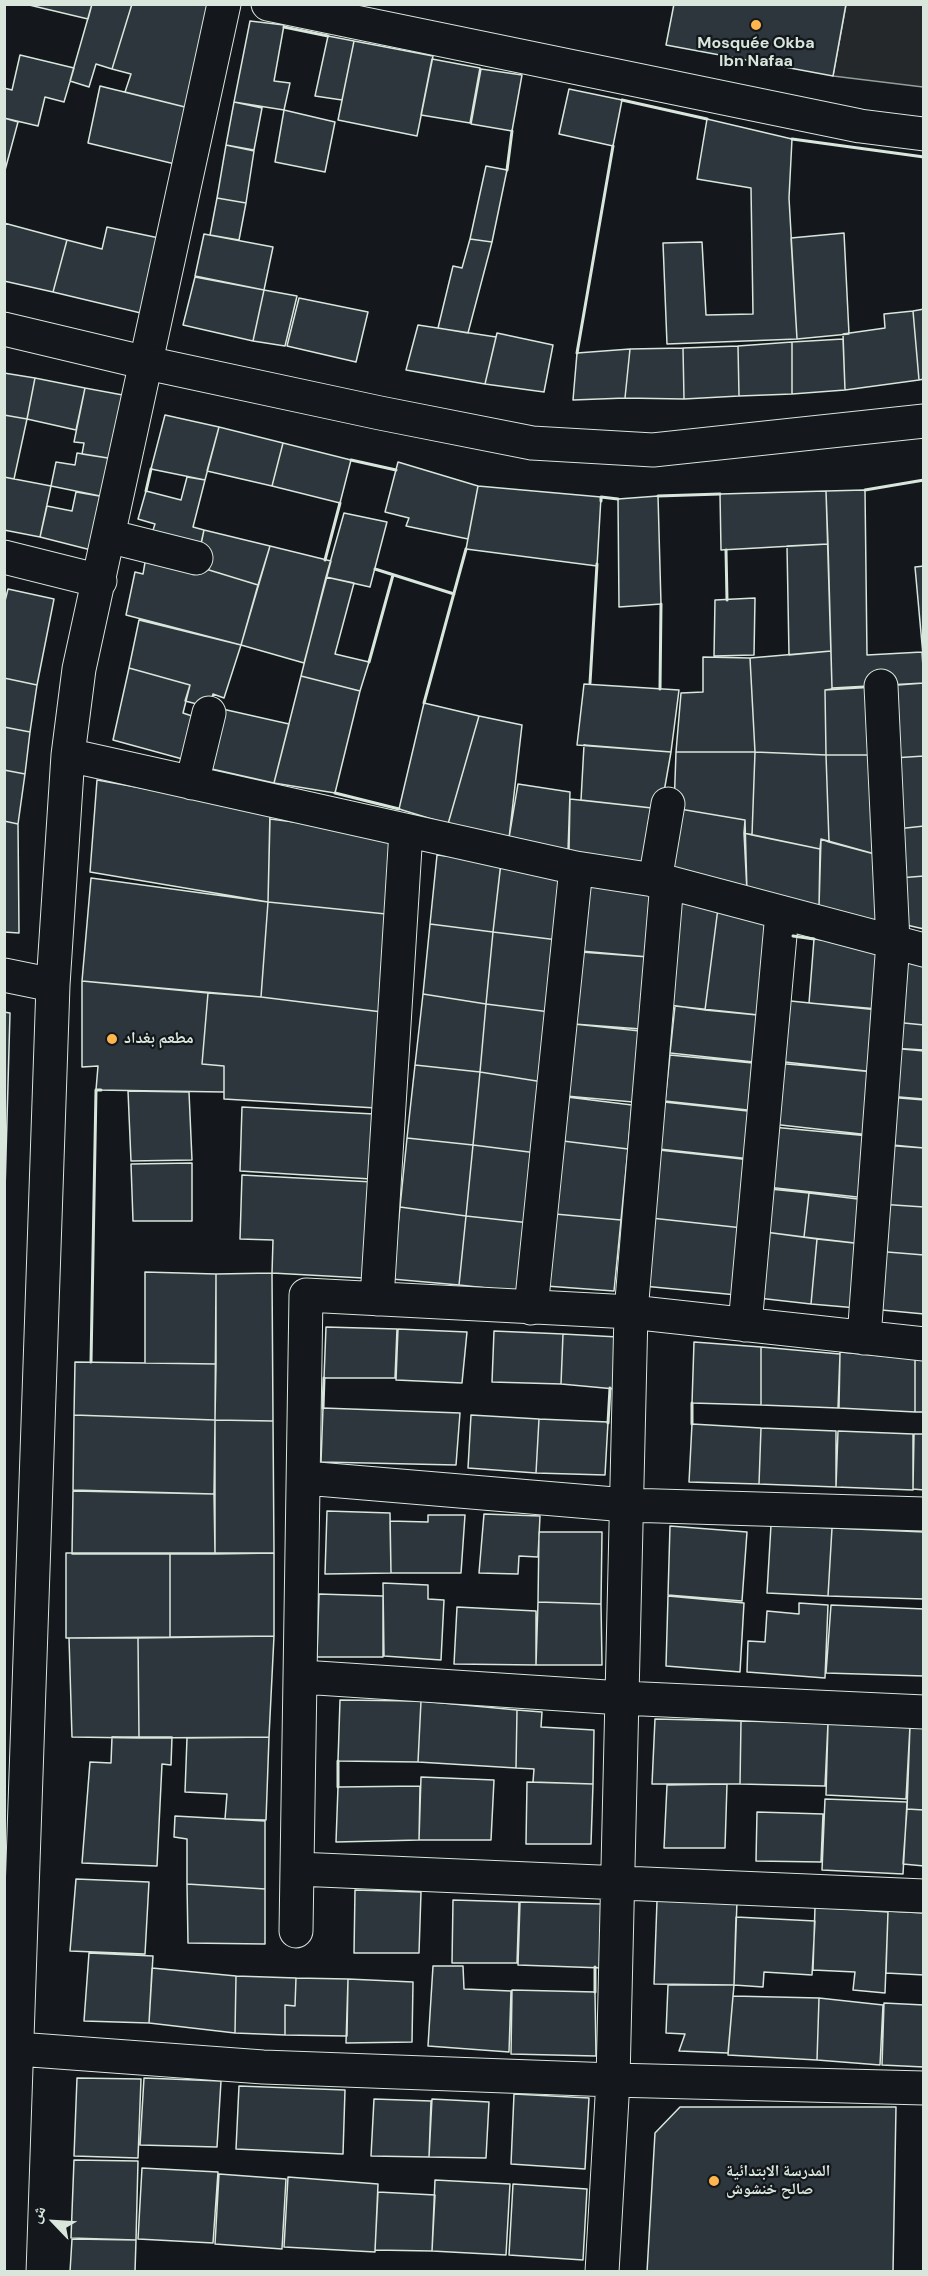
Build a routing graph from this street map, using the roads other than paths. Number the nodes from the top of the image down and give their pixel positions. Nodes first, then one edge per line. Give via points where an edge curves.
1 (224, 4) edge
2 (268, 4) edge
3 (924, 134) edge
4 (4, 329) edge
5 (147, 363) junction
6 (924, 420) edge
7 (108, 536) junction
8 (4, 558) edge
9 (195, 558) dead end
10 (100, 581) junction
11 (881, 686) dead end
12 (209, 713) dead end
13 (68, 755) junction
14 (192, 783) junction
15 (668, 804) dead end
16 (406, 831) junction
17 (576, 868) junction
18 (661, 881) junction
19 (782, 913) junction
20 (893, 942) junction
21 (924, 950) edge
22 (4, 975) edge
23 (52, 985) junction
24 (377, 1299) junction
25 (531, 1308) junction
26 (631, 1312) junction
27 (744, 1325) junction
28 (864, 1338) junction
29 (924, 1344) edge
30 (305, 1478) junction
31 (626, 1504) junction
32 (924, 1514) edge
33 (302, 1677) junction
34 (622, 1698) junction
35 (924, 1712) edge
36 (297, 1869) junction
37 (618, 1884) junction
38 (924, 1896) edge
39 (296, 1931) dead end
40 (11, 2049) edge
41 (613, 2080) junction
42 (924, 2088) edge
43 (9, 2271) edge
44 (602, 2271) edge

1 - 5 street
2 - 3 street via 860,126
4 - 5 street
5 - 6 street via 532,443 653,450
5 - 7 street
7 - 9 street
7 - 10 street
8 - 10 street
10 - 13 street via 79,669
11 - 20 street
12 - 14 street
13 - 14 street
13 - 23 street
14 - 16 street
15 - 18 street
16 - 17 street
16 - 24 street
17 - 18 street
17 - 25 street
18 - 19 street
18 - 26 street
19 - 20 street
19 - 27 street
20 - 21 street
20 - 28 street
22 - 23 street
23 - 40 street
24 - 25 street
24 - 30 street via 306,1295
25 - 26 street
26 - 27 street
26 - 31 street
27 - 28 street
28 - 29 street
30 - 31 street
30 - 33 street
31 - 32 street
31 - 34 street
33 - 34 street
33 - 36 street
34 - 35 street
34 - 37 street
36 - 37 street
36 - 39 street
37 - 38 street
37 - 41 street
40 - 41 street via 263,2067
40 - 43 street
41 - 42 street
41 - 44 street

